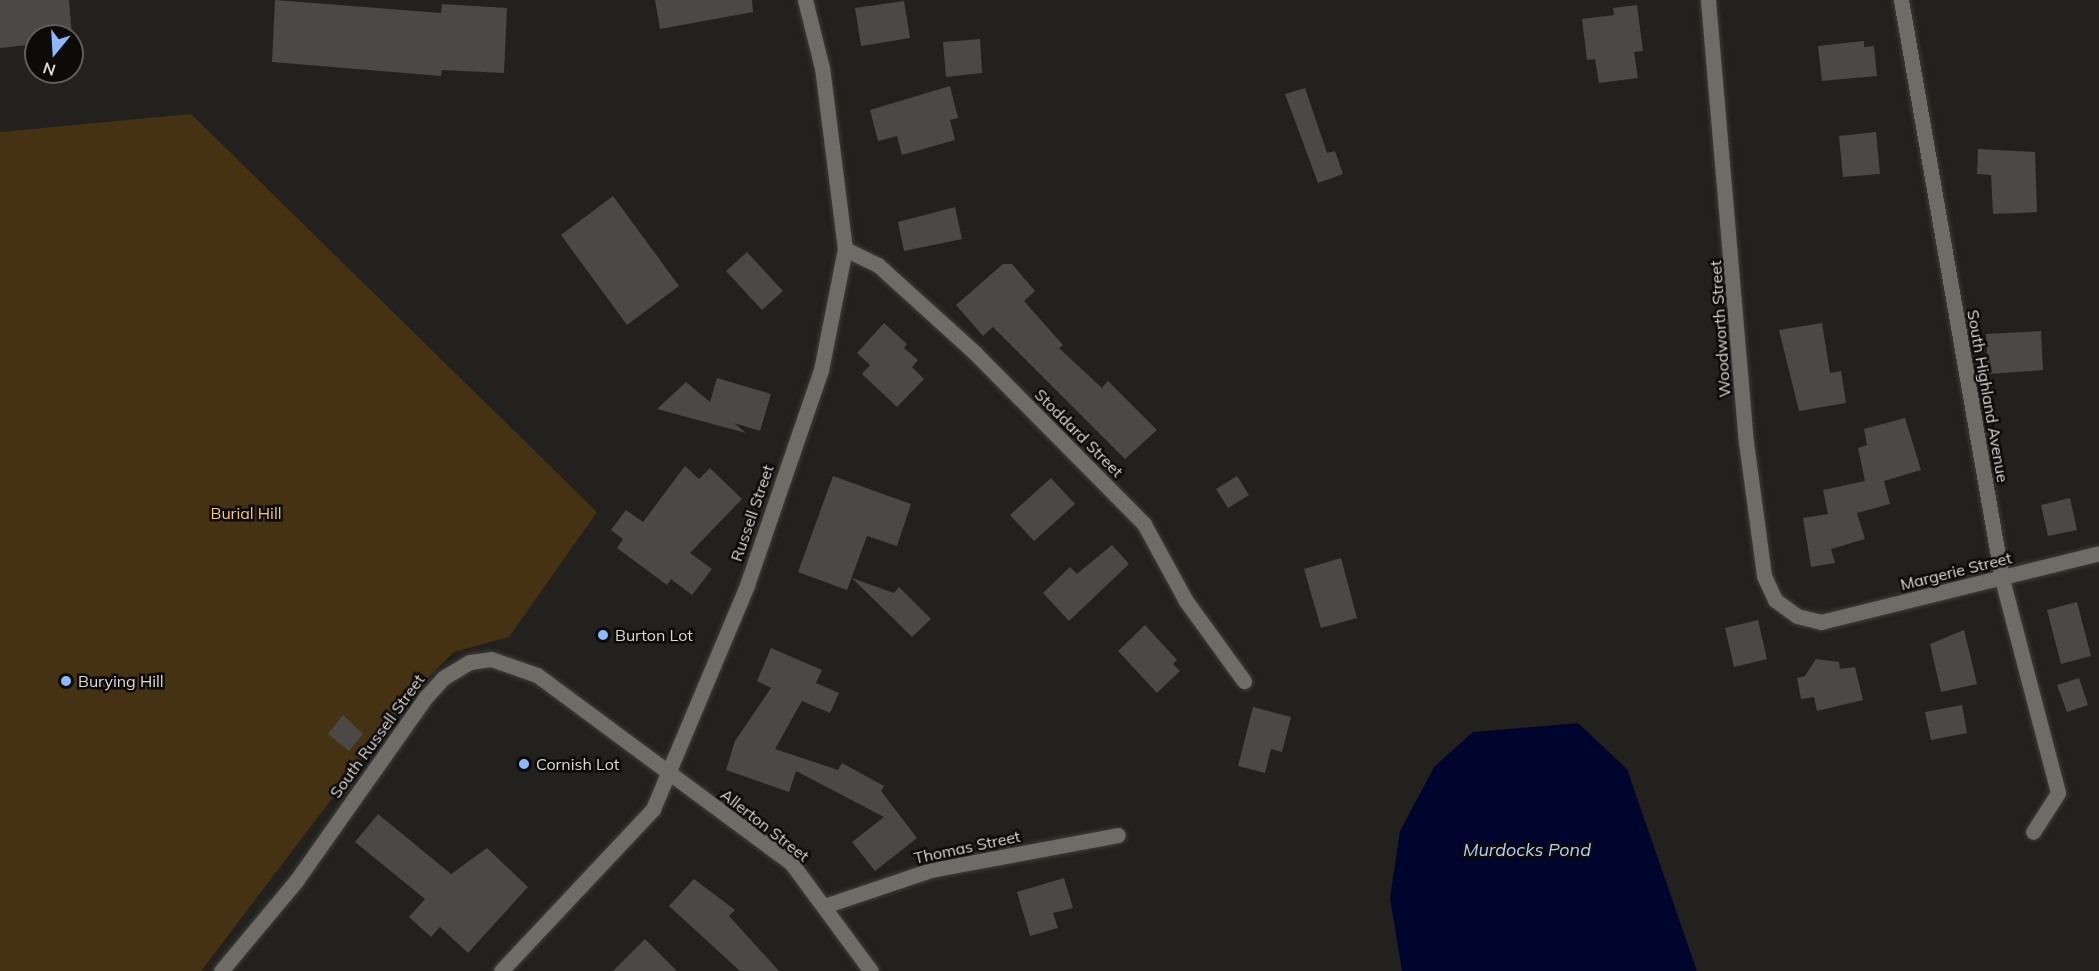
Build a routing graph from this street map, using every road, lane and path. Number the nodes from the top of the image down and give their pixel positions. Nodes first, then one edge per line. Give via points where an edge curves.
1 (805, 0) edge
2 (1708, 0) edge
3 (1900, 0) edge
4 (845, 249) junction
5 (2099, 553) edge
6 (2002, 579) junction
7 (1821, 622) joint
8 (1244, 681) dead end
9 (668, 777) junction
10 (2033, 832) dead end
11 (1118, 835) dead end
12 (827, 905) junction
13 (221, 971) edge
14 (501, 971) edge
15 (871, 971) edge

1 - 4 street, Russell Street via 822,68
2 - 7 street, Woodworth Street via 1746,442 1764,576 1785,609
3 - 6 street, South Highland Avenue
4 - 8 street, Stoddard Street via 878,265 976,354 1144,524 1185,601
4 - 9 street, Russell Street via 821,369 747,585
5 - 6 street, Margerie Street
6 - 7 street, Margerie Street
6 - 10 street, South Highland Avenue via 2058,793
9 - 12 street, Allerton Street via 792,864
9 - 13 street, South Russell Street via 537,675 503,661 470,662 443,678 426,697 296,881
9 - 14 street, Russell Street via 646,818
11 - 12 street, Thomas Street via 930,870
12 - 15 street, Allerton Street

